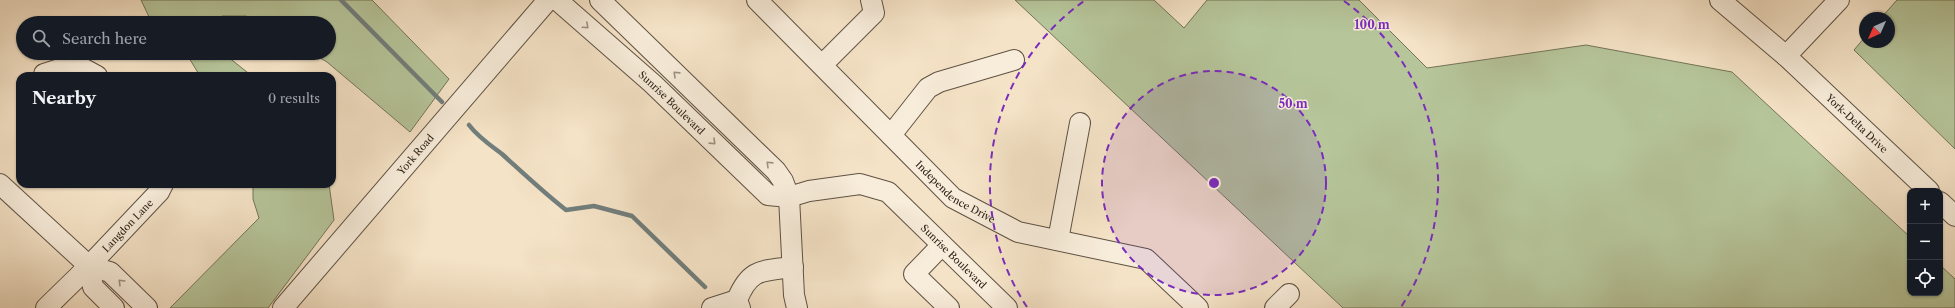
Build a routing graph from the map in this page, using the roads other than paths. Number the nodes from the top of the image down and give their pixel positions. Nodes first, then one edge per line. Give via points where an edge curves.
1 (548, 0) edge
2 (557, 0) edge
3 (600, 0) edge
4 (757, 0) edge
5 (871, 0) edge
6 (1720, 0) edge
7 (1839, 0) edge
8 (1786, 56) junction
9 (1014, 60) dead end
10 (822, 65) junction
11 (50, 72) edge
12 (90, 72) edge
13 (1080, 123) dead end
14 (891, 134) junction
15 (0, 184) edge
16 (161, 188) edge
17 (1926, 188) edge
18 (789, 197) junction
19 (1943, 205) edge
20 (1955, 216) edge
21 (1058, 240) junction
22 (942, 245) junction
23 (89, 266) junction
24 (793, 267) junction
25 (1289, 294) dead end
26 (739, 304) edge
27 (46, 308) edge
28 (114, 308) edge
29 (147, 308) edge
30 (283, 308) edge
31 (712, 308) edge
32 (797, 308) edge
33 (949, 308) edge
34 (1007, 308) edge
35 (1198, 308) edge
36 (1275, 308) edge

1 - 30 street, York Road
2 -> 18 street, Sunrise Boulevard via 653,84 768,195
18 -> 3 street via 776,171
4 - 10 street, Independence Drive
5 - 10 street via 874,13
6 - 8 street, York-Delta Drive
7 - 8 street
8 - 17 street, York-Delta Drive
9 - 14 street via 939,82 928,88
10 - 14 street, Independence Drive
11 - 12 street via 75,64
13 - 21 street
14 - 21 street, Independence Drive via 953,198 1018,232
15 - 23 street
16 - 23 street, Langdon Lane
18 - 22 street, Sunrise Boulevard via 809,191 860,184 888,192
18 - 24 street
19 - 20 street
21 - 35 street, Independence Drive via 1146,259
22 - 33 street via 914,274
22 - 34 street, Sunrise Boulevard
23 - 27 street, Langdon Lane
23 - 28 street via 93,287
29 -> 23 street via 110,272
24 - 26 street via 760,271 743,285
24 - 32 street
25 - 36 street
26 - 31 street

